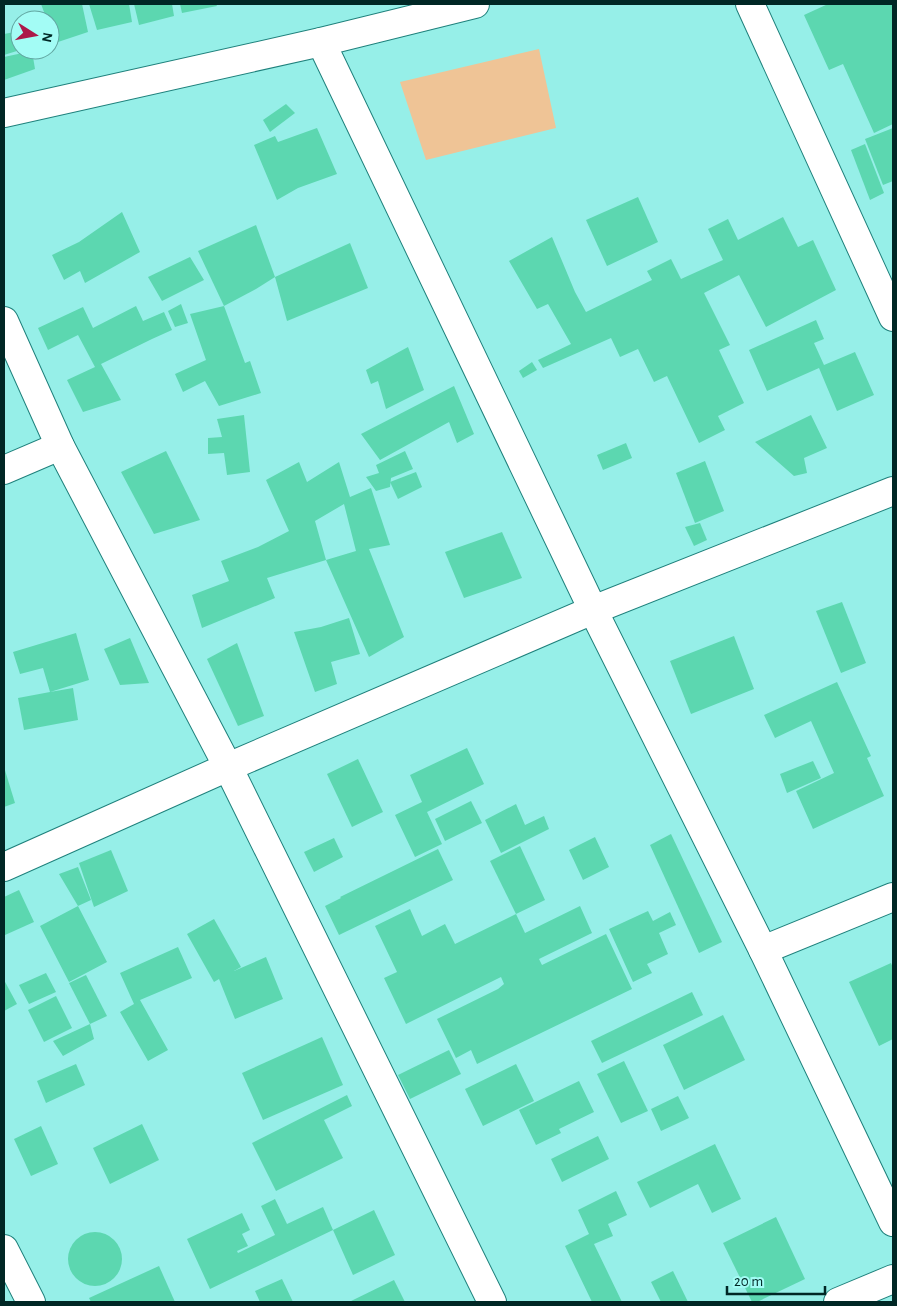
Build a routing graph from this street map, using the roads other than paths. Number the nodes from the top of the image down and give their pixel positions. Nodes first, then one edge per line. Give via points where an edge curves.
1 (475, 4) edge
2 (750, 4) edge
3 (321, 42) junction
4 (4, 113) edge
5 (893, 317) edge
6 (4, 321) edge
7 (60, 446) junction
8 (4, 470) edge
9 (893, 491) edge
10 (593, 610) junction
11 (228, 768) junction
12 (4, 867) edge
13 (893, 897) edge
14 (763, 950) junction
15 (893, 1222) edge
16 (4, 1249) edge
17 (893, 1279) edge
18 (30, 1302) edge
19 (492, 1302) edge
20 (838, 1302) edge

1 - 3 street
2 - 5 street
3 - 4 street
3 - 10 street
6 - 7 street
7 - 8 street
7 - 11 street
9 - 10 street
10 - 11 street
10 - 14 street
11 - 12 street
11 - 19 street
13 - 14 street
14 - 15 street
16 - 18 street
17 - 20 street

